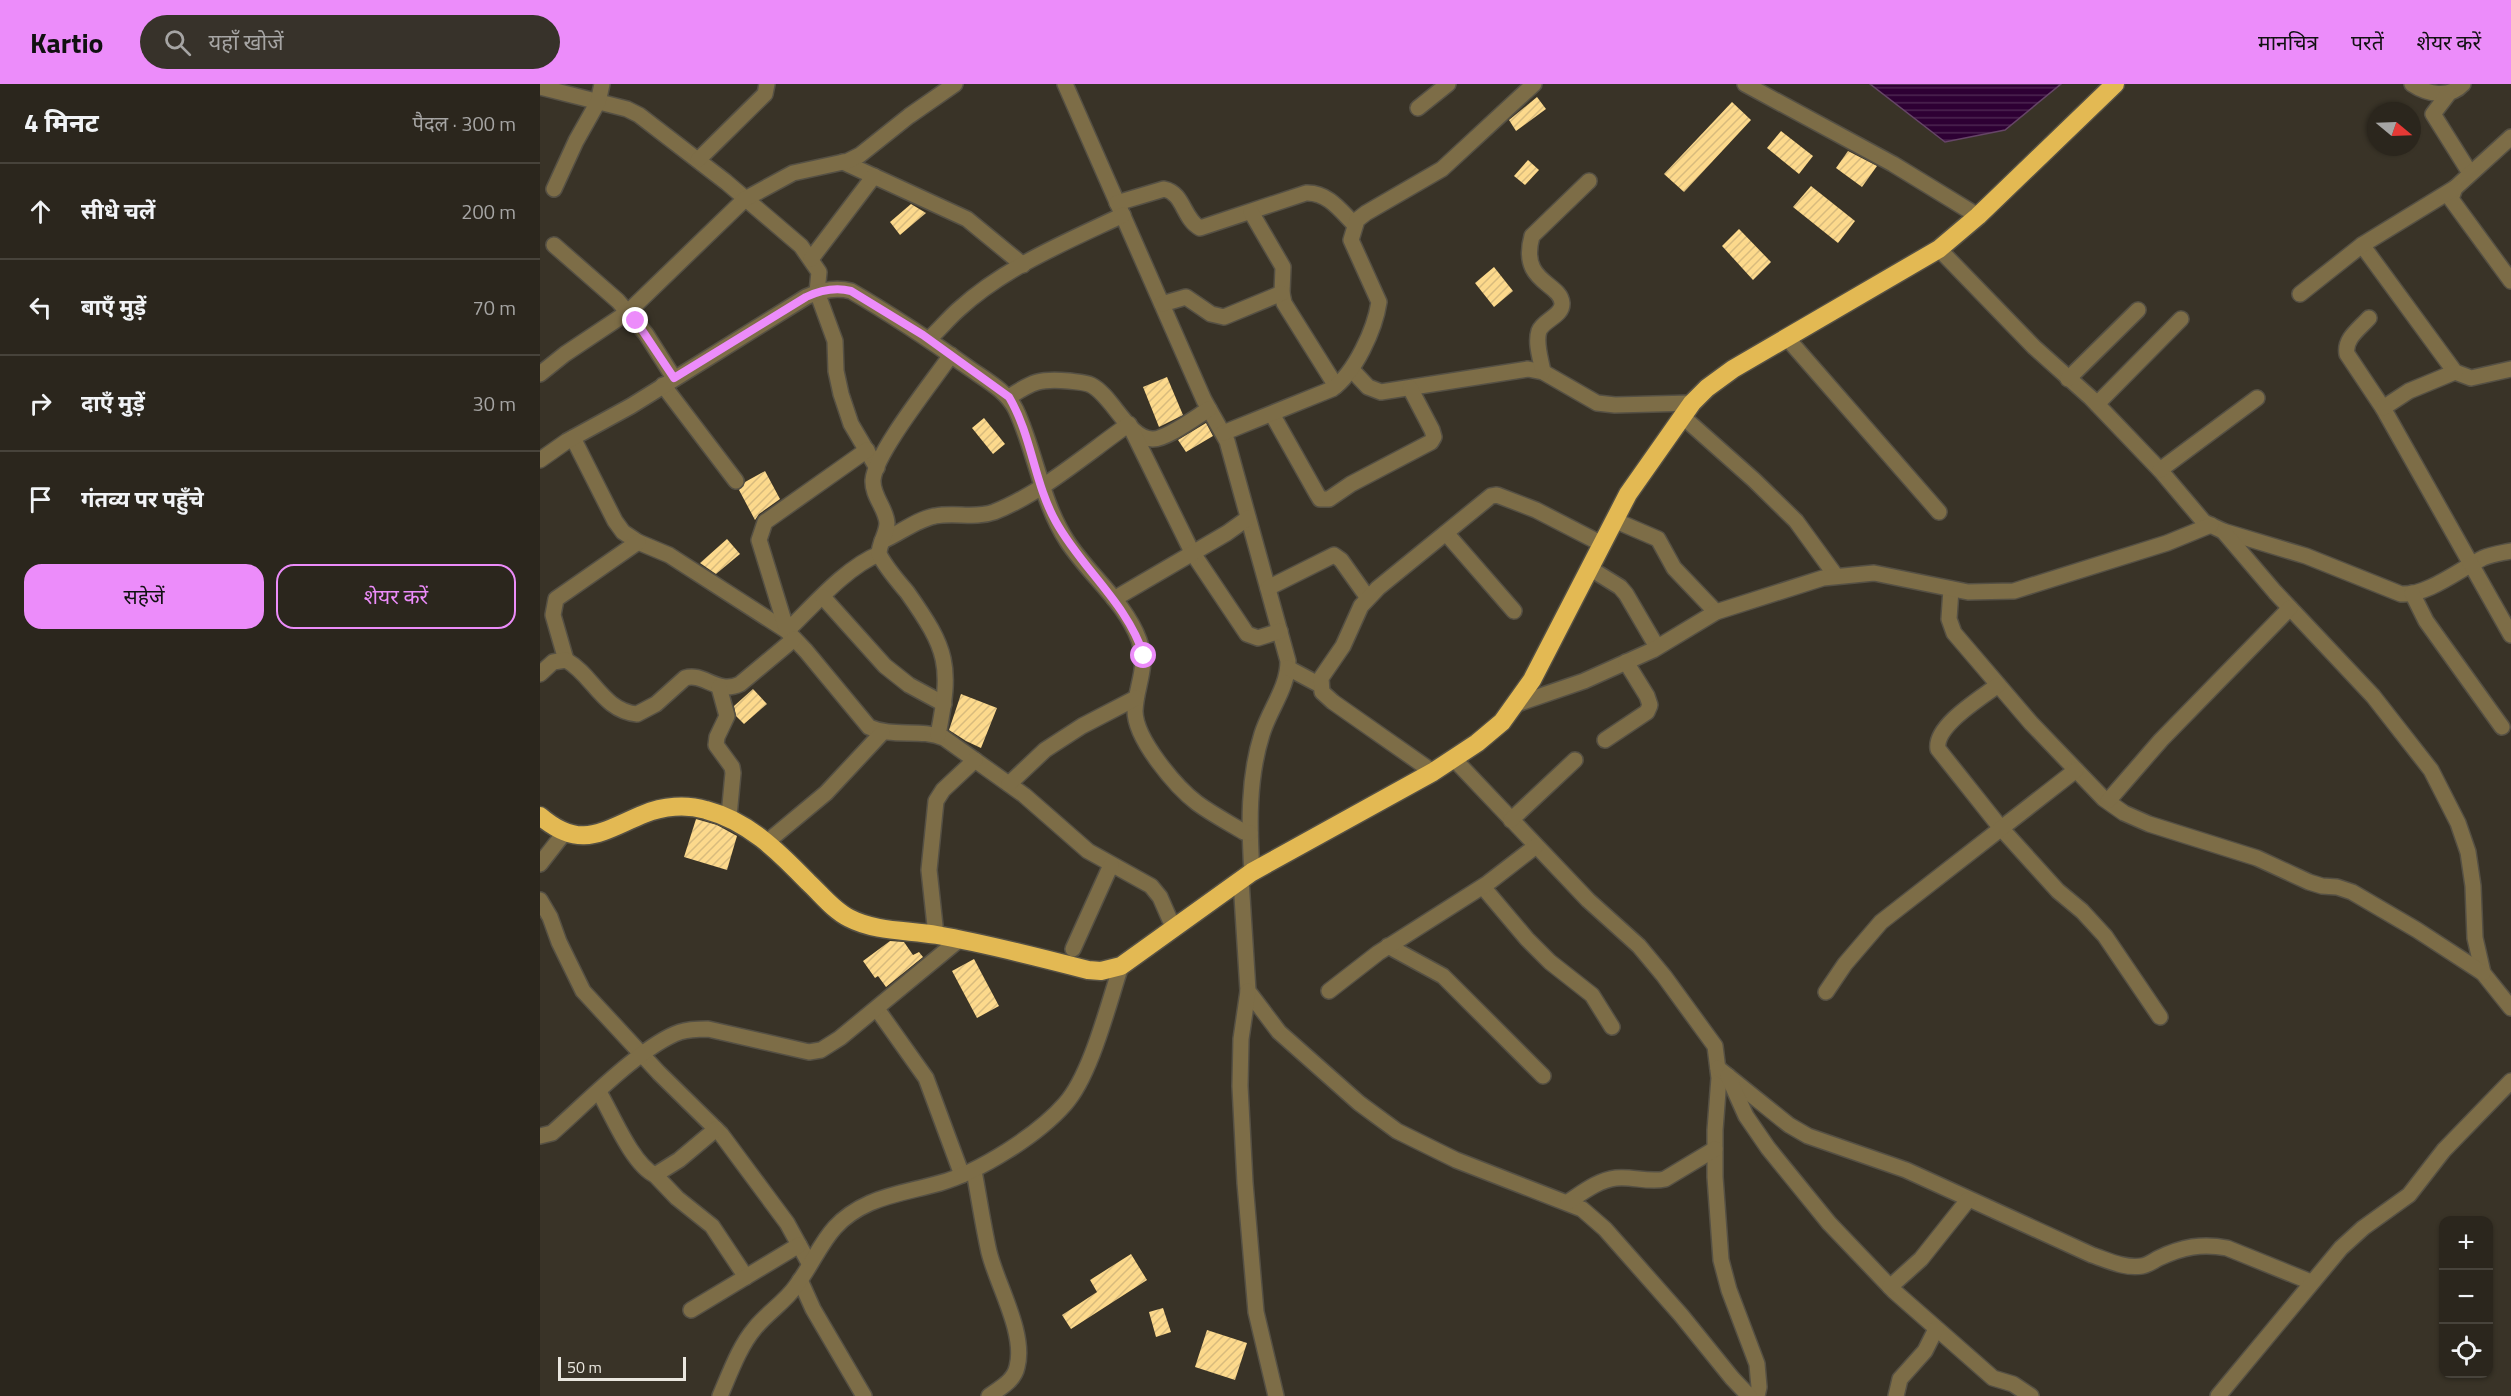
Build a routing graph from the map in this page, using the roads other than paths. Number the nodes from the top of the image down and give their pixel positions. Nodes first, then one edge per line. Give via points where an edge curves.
1 (602, 84) edge
2 (767, 84) edge
3 (955, 84) edge
4 (1065, 84) edge
5 (1448, 84) edge
6 (1534, 84) edge
7 (1745, 84) edge
8 (2115, 84) edge
9 (2412, 84) edge
10 (2463, 84) edge
11 (540, 87) edge
12 (2449, 93) junction
13 (598, 102) junction
14 (1418, 108) dead end
15 (2511, 137) edge
16 (698, 160) junction
17 (843, 162) junction
18 (2470, 173) junction
19 (874, 176) junction
20 (1589, 181) dead end
21 (2455, 188) junction
22 (554, 189) dead end
23 (745, 199) junction
24 (1120, 209) junction
25 (1251, 212) junction
26 (1978, 216) junction
27 (1355, 225) junction
28 (554, 245) dead end
29 (2362, 245) junction
30 (1939, 249) junction
31 (811, 259) junction
32 (1023, 266) junction
33 (2511, 281) edge
34 (817, 292) junction
35 (1282, 294) junction
36 (2300, 294) dead end
37 (1162, 304) junction
38 (2138, 310) dead end
39 (628, 312) junction
40 (2369, 318) dead end
41 (2181, 319) dead end
42 (1787, 338) junction
43 (929, 339) junction
44 (951, 355) junction
45 (2511, 369) edge
46 (1352, 370) junction
47 (1543, 372) junction
48 (2455, 372) junction
49 (540, 374) edge
50 (2068, 379) junction
51 (669, 381) junction
52 (1336, 386) junction
53 (1410, 388) junction
54 (1009, 397) junction
55 (2257, 398) dead end
56 (2097, 404) junction
57 (2382, 408) junction
58 (1209, 409) junction
59 (1687, 409) junction
60 (1272, 414) junction
61 (1129, 424) junction
62 (1223, 434) junction
63 (573, 438) junction
64 (867, 450) junction
65 (540, 460) edge
66 (876, 468) junction
67 (2160, 470) junction
68 (736, 481) dead end
69 (1041, 486) junction
70 (1939, 512) dead end
71 (1248, 518) junction
72 (1614, 520) junction
73 (2217, 528) junction
74 (1446, 533) junction
75 (638, 542) junction
76 (1602, 544) junction
77 (880, 548) junction
78 (2511, 551) edge
79 (1192, 552) junction
80 (2473, 564) junction
81 (1591, 569) junction
82 (1836, 576) junction
83 (1268, 588) junction
84 (1952, 589) junction
85 (2412, 594) junction
86 (823, 597) junction
87 (1368, 598) junction
88 (1114, 599) junction
89 (2290, 608) junction
90 (1514, 611) dead end
91 (1716, 612) junction
92 (1280, 631) junction
93 (2511, 634) edge
94 (790, 635) junction
95 (1657, 647) junction
96 (566, 660) junction
97 (1626, 662) junction
98 (1288, 668) junction
99 (540, 674) edge
100 (1320, 685) junction
101 (1998, 685) junction
102 (719, 687) junction
103 (1136, 698) junction
104 (944, 704) junction
105 (1517, 704) junction
106 (2502, 727) dead end
107 (882, 733) junction
108 (938, 735) junction
109 (1605, 740) dead end
110 (1454, 759) junction
111 (975, 760) junction
112 (1575, 760) dead end
113 (2076, 770) junction
114 (1433, 772) junction
115 (1009, 783) junction
116 (2108, 801) junction
117 (540, 816) edge
118 (729, 816) junction
119 (1511, 820) junction
120 (2000, 827) junction
121 (565, 832) junction
122 (1250, 833) junction
123 (767, 842) junction
124 (1536, 846) junction
125 (540, 864) edge
126 (1111, 865) junction
127 (1246, 876) junction
128 (1482, 886) junction
129 (540, 900) edge
130 (1174, 928) junction
131 (936, 935) junction
132 (960, 939) junction
133 (1388, 946) junction
134 (1072, 949) dead end
135 (1121, 966) junction
136 (2483, 973) junction
137 (1248, 991) junction
138 (1329, 991) dead end
139 (1826, 992) dead end
140 (2511, 1008) edge
141 (877, 1009) junction
142 (2160, 1017) dead end
143 (1612, 1027) dead end
144 (642, 1055) junction
145 (1723, 1072) junction
146 (1543, 1076) dead end
147 (2511, 1081) edge
148 (599, 1092) junction
149 (716, 1129) junction
150 (540, 1136) edge
151 (1715, 1149) junction
152 (968, 1173) junction
153 (655, 1174) junction
154 (1968, 1200) junction
155 (1568, 1202) junction
156 (799, 1245) junction
157 (809, 1263) junction
158 (746, 1277) junction
159 (800, 1280) junction
160 (2311, 1282) junction
161 (1890, 1287) junction
162 (691, 1310) dead end
163 (1936, 1329) junction
164 (720, 1396) edge
165 (864, 1396) edge
166 (989, 1396) edge
167 (1276, 1396) edge
168 (1749, 1396) edge
169 (1757, 1396) edge
170 (1896, 1396) edge
171 (2031, 1396) edge
172 (2218, 1396) edge

1 - 13 street
2 - 16 street via 765,94
3 - 17 street via 860,155
4 - 24 street
5 - 14 street
6 - 27 street via 1455,160 1366,213
7 - 26 street via 1893,164
8 - 26 highway
9 - 12 street via 2426,92
10 - 12 street
11 - 13 street
12 - 18 street via 2433,114
13 - 16 street via 639,115
13 - 22 street
15 - 18 street
16 - 23 street
17 - 19 street
17 - 23 street via 793,173
18 - 21 street
19 - 31 street
19 - 32 street via 967,219
20 - 47 street via 1532,237 1530,244 1532,267 1559,296 1562,306 1540,328
21 - 29 street
21 - 33 street via 2451,199
23 - 31 street
23 - 39 street
24 - 25 street via 1164,189 1179,198 1193,224 1200,228
24 - 32 street
24 - 37 street
25 - 27 street via 1315,192
25 - 35 street via 1282,267
26 - 30 highway
27 - 46 street via 1351,240 1379,302
28 - 39 street
29 - 36 street
29 - 48 street
30 - 42 highway
30 - 50 street
31 - 34 street via 819,272
32 - 43 street via 958,309
34 - 43 street via 840,288 851,291
34 - 51 street
34 - 64 street via 833,334 841,394 851,424
35 - 37 street via 1224,317 1211,314 1186,297
35 - 52 street
37 - 58 street
38 - 50 street
39 - 49 street
39 - 51 street via 646,333
40 - 57 street via 2349,339 2346,349
41 - 56 street
42 - 59 highway via 1733,369
42 - 70 street
43 - 44 street
44 - 54 street
44 - 66 street
45 - 48 street via 2471,378
46 - 52 street
46 - 53 street via 1374,390
47 - 53 street via 1528,369
47 - 59 street via 1597,403
48 - 57 street via 2399,396
50 - 56 street
51 - 63 street
51 - 68 street
52 - 60 street
53 - 60 street via 1432,430 1431,442 1329,499 1320,499
54 - 61 street via 1045,379 1080,382 1099,390
54 - 69 street
55 - 67 street
56 - 67 street
57 - 80 street
58 - 61 street via 1153,440
58 - 62 street
59 - 72 highway
59 - 82 street via 1796,521
60 - 62 street
61 - 69 street
61 - 79 street
62 - 71 street
63 - 65 street
63 - 75 street via 615,521
64 - 66 street
64 - 94 street via 765,522 759,540
66 - 77 street via 873,484 887,522
67 - 73 street via 2200,519
69 - 77 street via 994,512 926,518
69 - 88 street via 1068,543
71 - 79 street
71 - 83 street
72 - 76 highway
72 - 91 street via 1658,539 1674,568
73 - 84 street via 2014,591
73 - 85 street via 2306,556 2394,592
73 - 89 street
74 - 76 street via 1487,498 1497,495
74 - 87 street
74 - 90 street
75 - 94 street via 669,555
75 - 96 street via 556,599 553,615
76 - 81 highway
77 - 86 street
77 - 104 street via 937,639 946,666
78 - 80 street
79 - 88 street
79 - 92 street via 1247,634 1258,638
80 - 85 street
80 - 93 street
81 - 95 street via 1626,594
81 - 105 highway
82 - 84 street via 1874,573
82 - 91 street via 1775,591
83 - 87 street via 1334,555
83 - 92 street
84 - 101 street via 1950,626
85 - 106 street via 2432,630
86 - 94 street
86 - 104 street via 885,666
87 - 100 street
88 - 103 street via 1138,638 1144,656 1144,673
89 - 116 street via 2161,740
89 - 136 street via 2373,696 2431,770 2468,852 2475,938
91 - 95 street
92 - 98 street
94 - 102 street via 740,684
94 - 107 street via 869,727
95 - 97 street
96 - 99 street via 553,662
96 - 102 street via 603,698 630,714 645,712 685,678
97 - 105 street
97 - 109 street via 1650,705
98 - 100 street
98 - 122 street via 1254,764
100 - 114 street via 1333,702
101 - 113 street
101 - 120 street via 1945,726 1936,742
102 - 118 street via 727,716 716,745 732,767
103 - 115 street via 1045,750
103 - 122 street via 1138,731 1154,756 1197,803
104 - 108 street
105 - 110 highway via 1502,722
107 - 108 street
107 - 123 street via 826,793
108 - 111 street
110 - 114 highway
110 - 119 street
111 - 115 street
111 - 131 street via 936,801 929,870
112 - 119 street
113 - 116 street
113 - 120 street
114 - 127 highway
115 - 126 street via 1088,851
116 - 136 street via 2149,824 2257,858 2309,882 2352,892
117 - 121 highway
118 - 121 highway via 682,806 644,813 597,835
118 - 123 highway
119 - 124 street
120 - 139 street via 1881,922
120 - 142 street via 2058,891 2093,921
121 - 125 street
122 - 127 street
123 - 131 highway via 845,917 882,929
124 - 128 street
124 - 145 street via 1652,961 1715,1046
126 - 130 street via 1151,886
126 - 134 street
127 - 130 highway
127 - 137 street
128 - 133 street
128 - 143 street via 1550,962 1592,995
129 - 144 street via 583,991
130 - 135 highway
131 - 132 highway
132 - 135 highway via 1088,970
132 - 141 street
133 - 138 street
133 - 146 street via 1443,976
135 - 152 street via 1073,1094 1052,1117 1023,1139
136 - 140 street
137 - 155 street via 1279,1032 1359,1103 1398,1131 1456,1160
137 - 167 street via 1240,1086 1245,1183 1256,1312
141 - 144 street via 821,1050 808,1052 745,1036 691,1029 677,1033
141 - 152 street via 926,1078
144 - 148 street
144 - 149 street
145 - 151 street
145 - 154 street via 1808,1136 1906,1170
145 - 161 street via 1768,1148
147 - 160 street via 2444,1150 2409,1195 2363,1228
148 - 150 street via 552,1133
148 - 153 street via 639,1161
149 - 153 street
149 - 156 street via 776,1206
151 - 155 street via 1665,1179 1616,1178 1592,1186
151 - 169 street via 1721,1260 1757,1364
152 - 157 street via 868,1204 843,1219 826,1236
152 - 166 street via 1018,1347 1014,1375
153 - 158 street via 712,1226
154 - 160 street via 2120,1264 2140,1266 2182,1248 2214,1245
154 - 161 street via 1921,1259
155 - 168 street via 1605,1229
156 - 157 street
156 - 158 street
157 - 159 street
158 - 162 street
159 - 164 street via 753,1330
159 - 165 street
160 - 172 street
161 - 163 street
163 - 170 street via 1926,1351 1900,1379
163 - 171 street via 1993,1378 2013,1384

